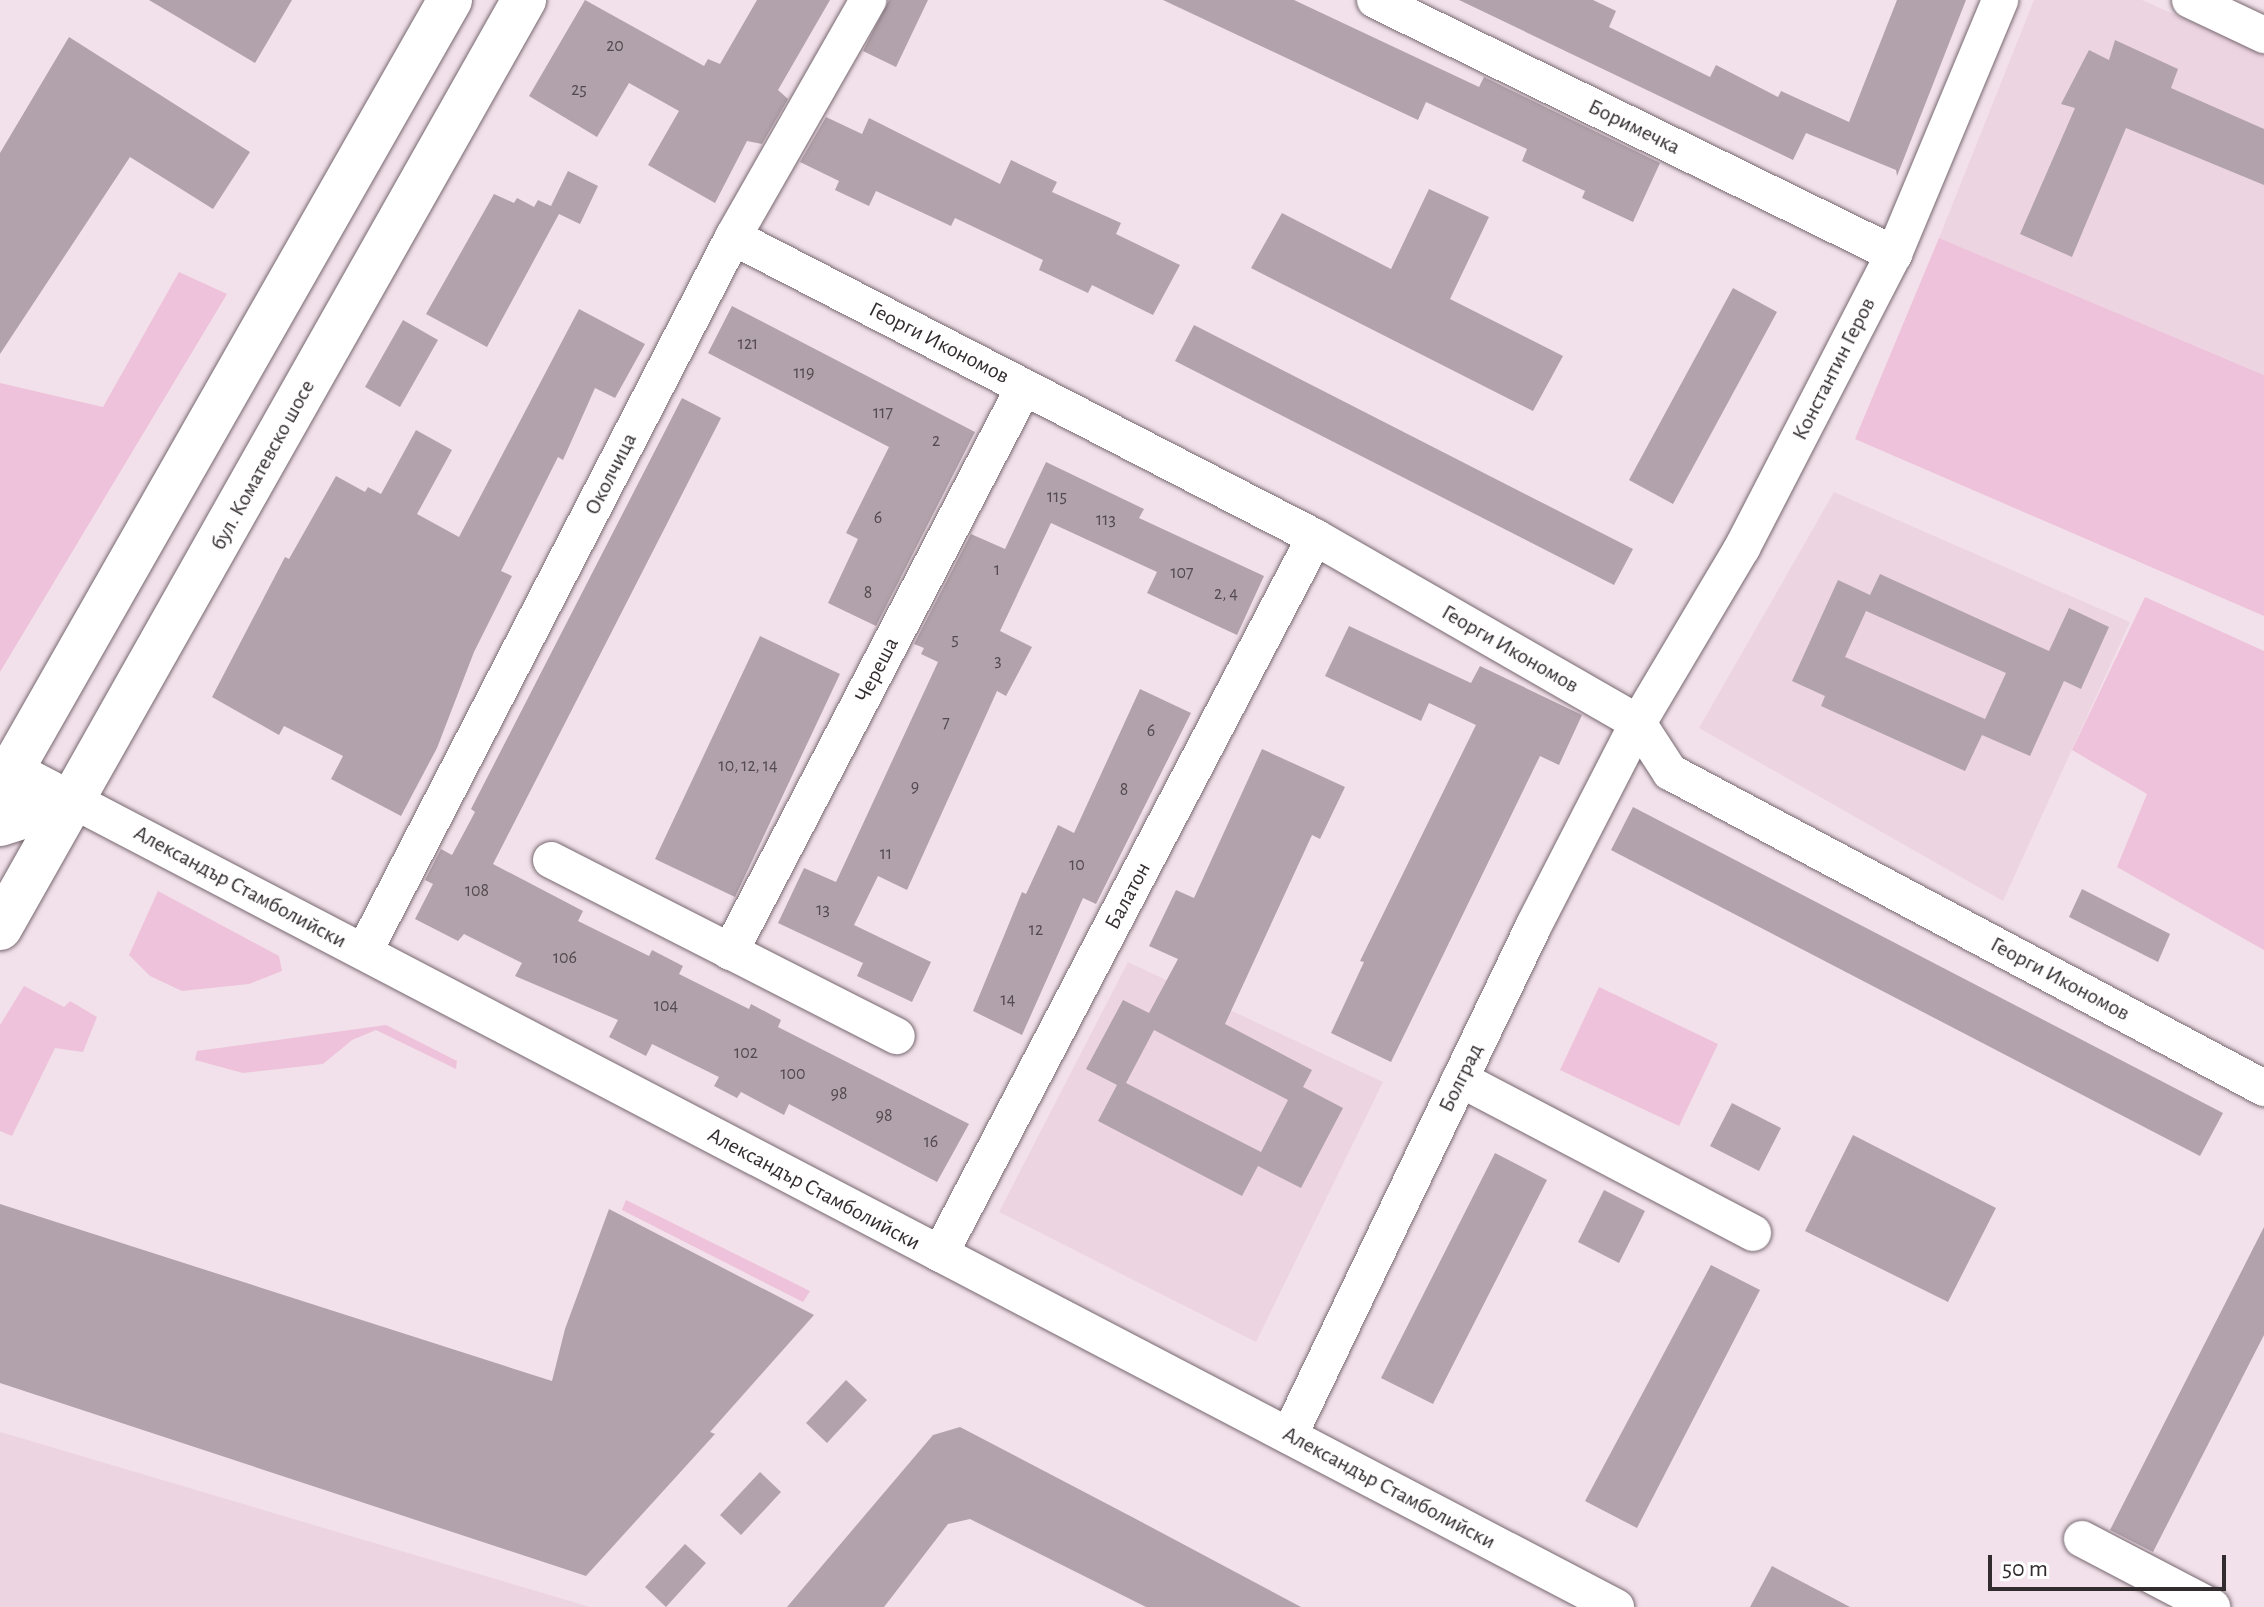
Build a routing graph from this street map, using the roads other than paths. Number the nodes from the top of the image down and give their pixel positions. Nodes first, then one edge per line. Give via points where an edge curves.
1 (450, 0) edge
2 (524, 0) edge
3 (868, 0) edge
4 (1375, 0) edge
5 (2000, 0) edge
6 (2190, 0) edge
7 (2264, 35) edge
8 (733, 237) junction
9 (1894, 254) junction
10 (1024, 387) junction
11 (1315, 537) junction
12 (1638, 723) junction
13 (4, 774) edge
14 (75, 800) junction
15 (0, 824) edge
16 (551, 860) dead end
17 (0, 928) edge
18 (364, 952) junction
19 (730, 952) junction
20 (897, 1036) dead end
21 (1460, 1079) junction
22 (2264, 1088) edge
23 (1753, 1233) dead end
24 (940, 1254) junction
25 (1289, 1436) junction
26 (2082, 1539) dead end
27 (1616, 1607) edge
28 (2212, 1607) edge

1 - 13 main road
2 - 14 main road, бул. Коматевско шосе
3 - 8 street, Околчица
4 - 9 street, Боримечка
5 - 9 street, Константин Геров
6 - 7 street
8 - 10 street, Георги Икономов
8 - 18 street, Околчица
9 - 12 street, Константин Геров via 1742,548
10 - 11 street, Георги Икономов
10 - 19 street, Череша
11 - 12 street, Георги Икономов
11 - 24 street, Балатон
12 - 21 street, Болград
12 - 22 street, Георги Икономов via 1670,772
13 - 14 street, Александър Стамболийски
14 - 15 main road
14 - 17 main road, бул. Коматевско шосе
14 - 18 street, Александър Стамболийски
16 - 19 street
18 - 24 street, Александър Стамболийски
19 - 20 street
21 - 23 street
21 - 25 street, Болград
24 - 25 street, Александър Стамболийски
25 - 27 street, Александър Стамболийски
26 - 28 street

